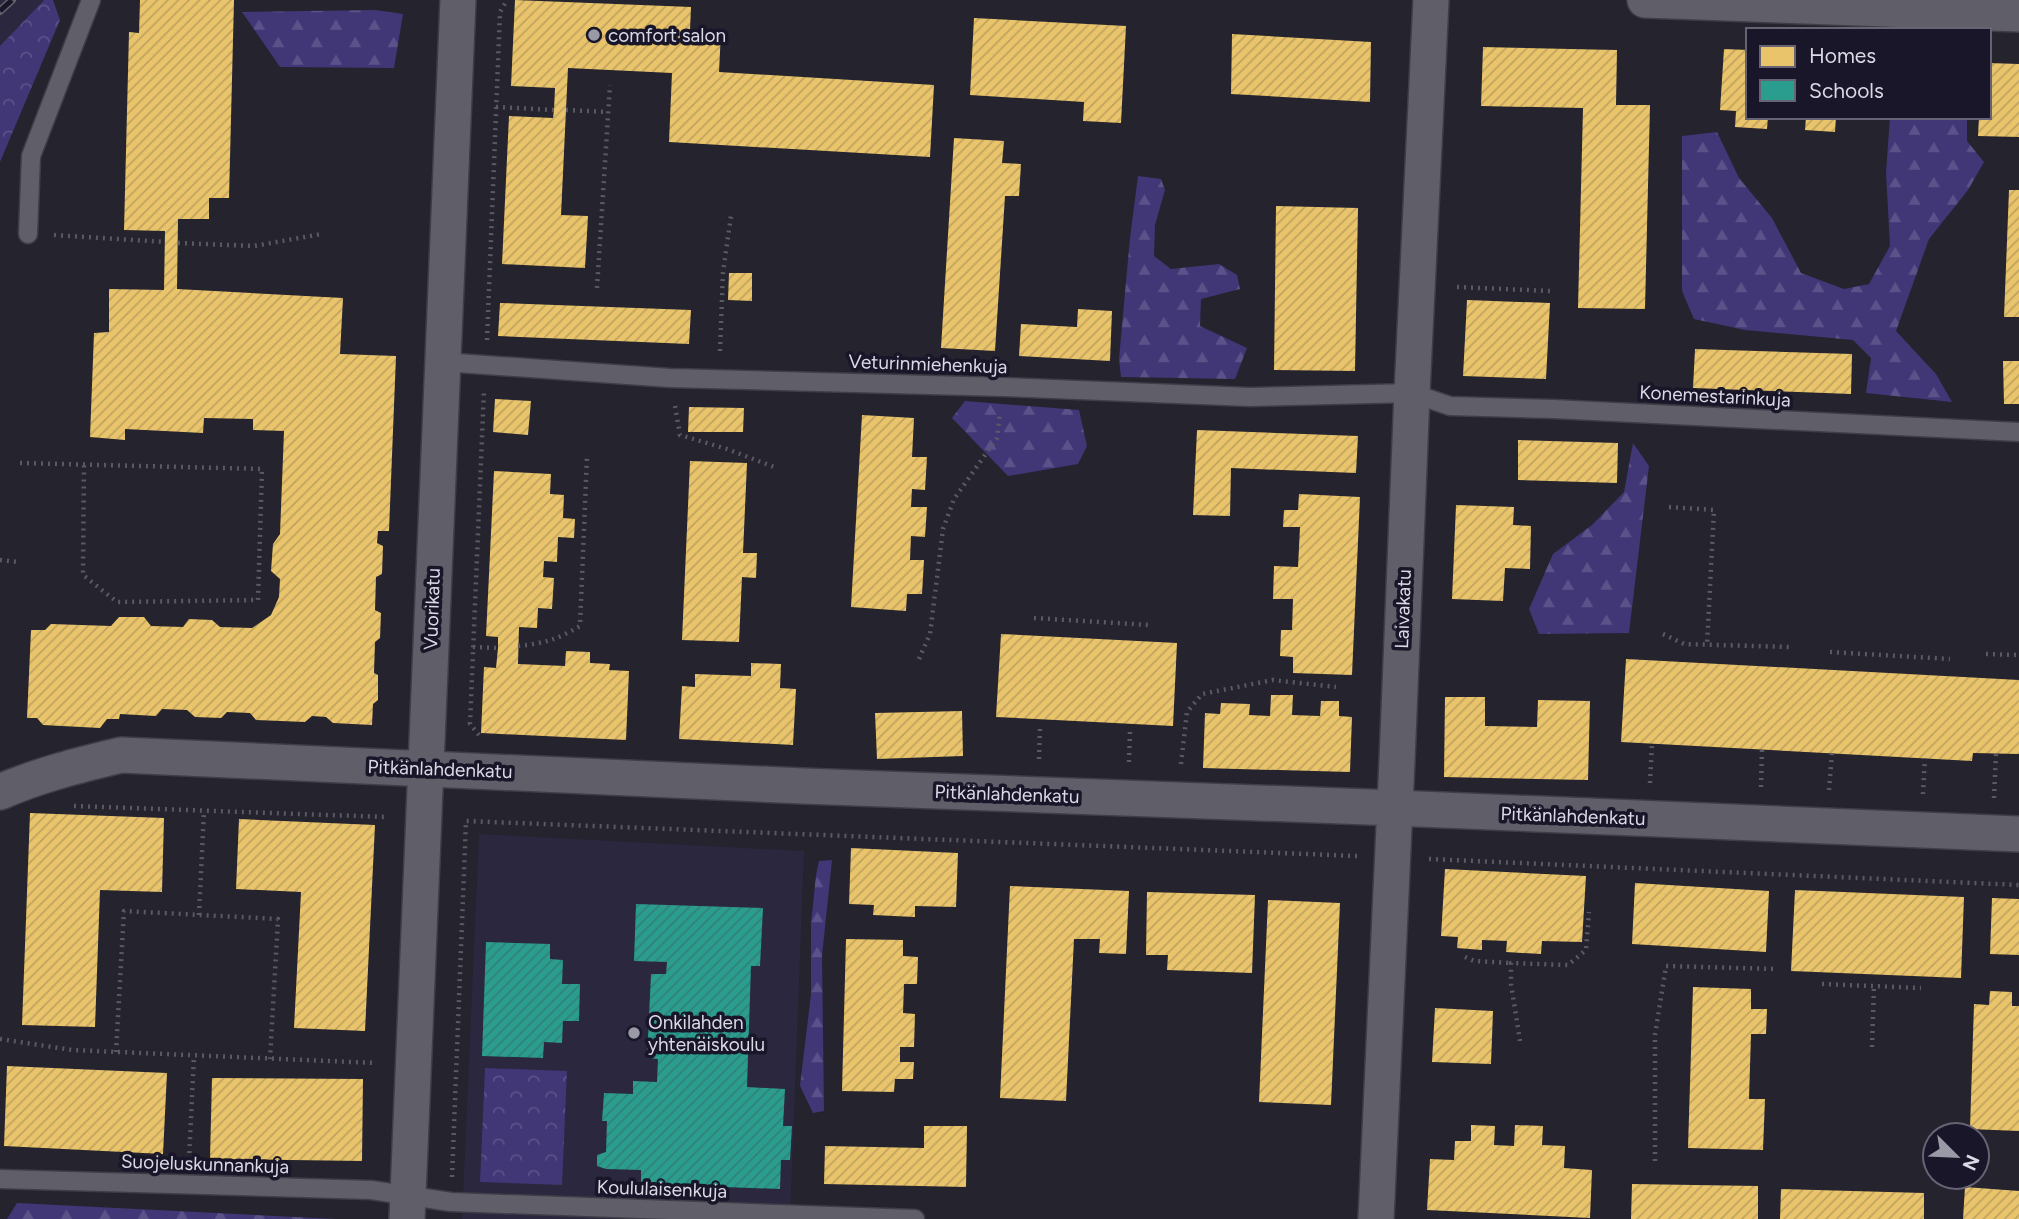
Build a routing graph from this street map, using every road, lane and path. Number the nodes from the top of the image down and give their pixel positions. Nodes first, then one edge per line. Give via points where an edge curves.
1 (91, 0) edge
2 (458, 0) edge
3 (508, 0) edge
4 (1431, 0) edge
5 (1645, 0) edge
6 (2019, 14) edge
7 (610, 85) dead end
8 (496, 107) junction
9 (554, 110) dead end
10 (566, 110) dead end
11 (608, 112) junction
12 (731, 216) dead end
13 (28, 234) joint
14 (322, 234) dead end
15 (165, 242) dead end
16 (178, 243) dead end
17 (1457, 287) dead end
18 (597, 288) dead end
19 (1550, 291) dead end
20 (443, 362) junction
21 (486, 364) junction
22 (670, 378) junction
23 (719, 379) junction
24 (1003, 387) junction
25 (1412, 393) junction
26 (2019, 432) edge
27 (587, 456) dead end
28 (20, 463) dead end
29 (84, 463) junction
30 (774, 467) dead end
31 (1670, 507) dead end
32 (0, 560) edge
33 (19, 562) dead end
34 (1034, 618) dead end
35 (1149, 625) dead end
36 (1663, 634) dead end
37 (1707, 645) junction
38 (518, 646) dead end
39 (1789, 647) dead end
40 (473, 648) junction
41 (498, 648) dead end
42 (1830, 652) dead end
43 (1986, 654) dead end
44 (2019, 655) edge
45 (919, 659) dead end
46 (1950, 659) dead end
47 (1336, 687) dead end
48 (1040, 727) dead end
49 (1130, 731) dead end
50 (1652, 743) dead end
51 (1762, 749) dead end
52 (1832, 753) dead end
53 (1996, 753) dead end
54 (1925, 758) dead end
55 (1038, 767) dead end
56 (426, 768) junction
57 (1129, 770) dead end
58 (482, 771) junction
59 (1180, 772) dead end
60 (1650, 790) dead end
61 (0, 792) edge
62 (1760, 795) dead end
63 (1829, 798) dead end
64 (1923, 802) dead end
65 (1994, 805) dead end
66 (66, 806) dead end
67 (1395, 808) junction
68 (204, 811) junction
69 (386, 817) dead end
70 (480, 822) junction
71 (2019, 834) edge
72 (1393, 858) junction
73 (2019, 885) edge
74 (1589, 912) dead end
75 (200, 915) junction
76 (1465, 957) dead end
77 (1511, 964) junction
78 (1777, 969) dead end
79 (1822, 984) dead end
80 (1874, 985) junction
81 (1920, 988) dead end
82 (0, 1039) edge
83 (1520, 1041) dead end
84 (1872, 1048) dead end
85 (116, 1052) junction
86 (194, 1056) junction
87 (270, 1059) junction
88 (375, 1063) dead end
89 (1655, 1161) dead end
90 (0, 1179) edge
91 (188, 1185) junction
92 (451, 1202) junction
93 (407, 1207) edge
94 (915, 1219) edge
95 (1376, 1219) edge

1 - 13 lane via 31,156
2 - 20 street, Vuorikatu
3 - 8 path via 500,12
4 - 25 street, Laivakatu
5 - 6 street
7 - 11 path
8 - 9 path
8 - 21 path
10 - 11 path
11 - 18 path
12 - 23 path via 723,272
13 - 15 path
14 - 16 path via 254,246
17 - 19 path
20 - 21 lane, Veturinmiehenkuja
20 - 56 street, Vuorikatu
21 - 22 lane, Veturinmiehenkuja
21 - 40 path
22 - 23 lane, Veturinmiehenkuja
22 - 30 path via 680,435
23 - 24 lane, Veturinmiehenkuja
24 - 25 lane, Veturinmiehenkuja via 1250,397
24 - 45 path via 997,438 954,499 943,528 930,634
25 - 26 lane, Konemestarinkuja via 1450,406
25 - 67 street, Laivakatu
27 - 38 path via 580,626 559,639
28 - 29 path
29 - 29 path via 262,469 258,600 117,602 83,575
31 - 37 path via 1714,510
32 - 33 path
34 - 35 path
36 - 37 path via 1684,644
37 - 39 path
40 - 41 path
40 - 58 path via 470,724 484,741
42 - 46 path
43 - 44 path
47 - 59 path via 1273,680 1202,694 1186,712
48 - 55 path
49 - 57 path
50 - 60 path
51 - 62 path
52 - 63 path
53 - 65 path
54 - 64 path
56 - 58 street, Pitkänlahdenkatu
56 - 61 street, Pitkänlahdenkatu via 121,755 72,766
56 - 93 street, Vuorikatu
58 - 67 street, Pitkänlahdenkatu
58 - 70 path
66 - 68 path
67 - 71 street, Pitkänlahdenkatu
67 - 72 street, Laivakatu
68 - 69 path
68 - 75 path
70 - 72 path
70 - 92 path via 466,821
72 - 73 path
72 - 95 street, Laivakatu
74 - 77 path via 1586,950 1568,965
75 - 85 path via 124,911
75 - 87 path via 278,919
76 - 77 path
77 - 83 path
78 - 89 path via 1666,966 1655,1035
79 - 80 path
80 - 81 path
80 - 84 path
82 - 85 path via 72,1051
85 - 86 path
86 - 87 path
86 - 91 path
87 - 88 path
90 - 91 lane, Suojeluskunnankuja
91 - 93 lane, Suojeluskunnankuja via 370,1190
92 - 93 lane, Koululaisenkuja
92 - 94 lane, Koululaisenkuja

